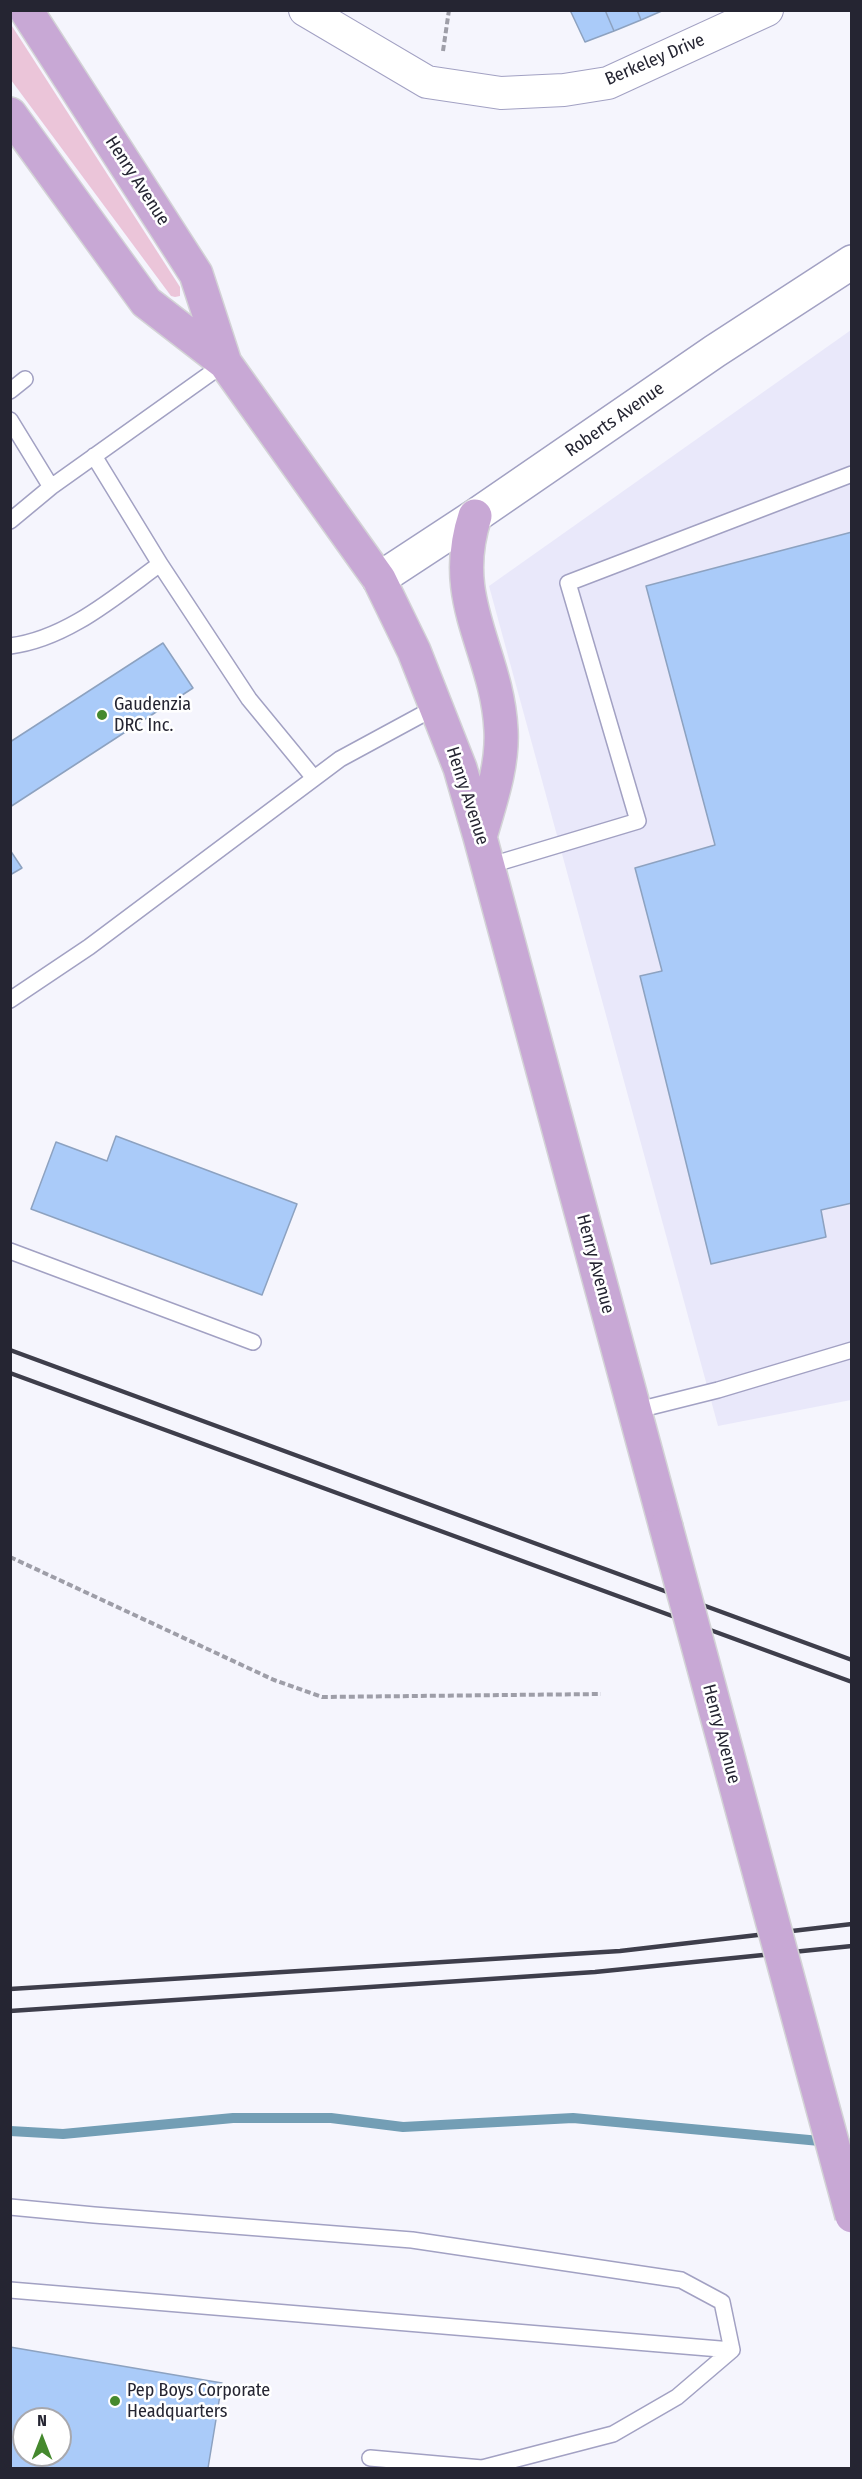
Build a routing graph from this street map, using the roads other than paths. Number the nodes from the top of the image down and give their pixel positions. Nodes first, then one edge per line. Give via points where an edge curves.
1 (26, 10) edge
2 (306, 10) edge
3 (767, 10) edge
4 (10, 114) edge
5 (852, 262) edge
6 (225, 363) junction
7 (25, 380) dead end
8 (10, 391) edge
9 (10, 420) edge
10 (94, 456) junction
11 (852, 474) edge
12 (51, 487) junction
13 (475, 516) junction
14 (10, 521) edge
15 (160, 564) junction
16 (379, 579) junction
17 (10, 646) edge
18 (436, 707) junction
19 (314, 778) junction
20 (484, 851) junction
21 (10, 1000) edge
22 (10, 1251) edge
23 (253, 1342) dead end
24 (852, 1350) edge
25 (634, 1411) junction
26 (10, 2206) edge
27 (852, 2216) edge
28 (10, 2290) edge
29 (732, 2350) junction
30 (370, 2458) dead end
31 (482, 2468) edge

1 - 6 main road, Henry Avenue via 196,274
2 - 3 street, Berkeley Drive via 427,81 501,93 609,83
4 - 6 main road, Henry Avenue via 146,302
5 - 13 main road, Roberts Avenue
6 - 10 lane
6 - 16 main road, Henry Avenue
7 - 8 lane
9 - 12 lane
10 - 12 lane
10 - 15 lane
11 - 20 lane via 568,584 638,821
12 - 14 lane
13 - 16 main road, Roberts Avenue
13 - 20 main road via 467,548 466,577 501,729
15 - 17 lane via 90,616 28,644
15 - 19 lane via 249,699
16 - 18 main road, Henry Avenue
18 - 19 lane via 340,759
18 - 20 main road, Henry Avenue via 460,768
19 - 21 lane via 89,947
20 - 25 main road, Henry Avenue
22 - 23 lane
24 - 25 lane
25 - 27 main road, Henry Avenue, bridge
26 - 29 lane via 412,2240 681,2280 722,2302
28 - 29 lane
29 - 31 lane via 677,2397 613,2434
30 - 31 lane

